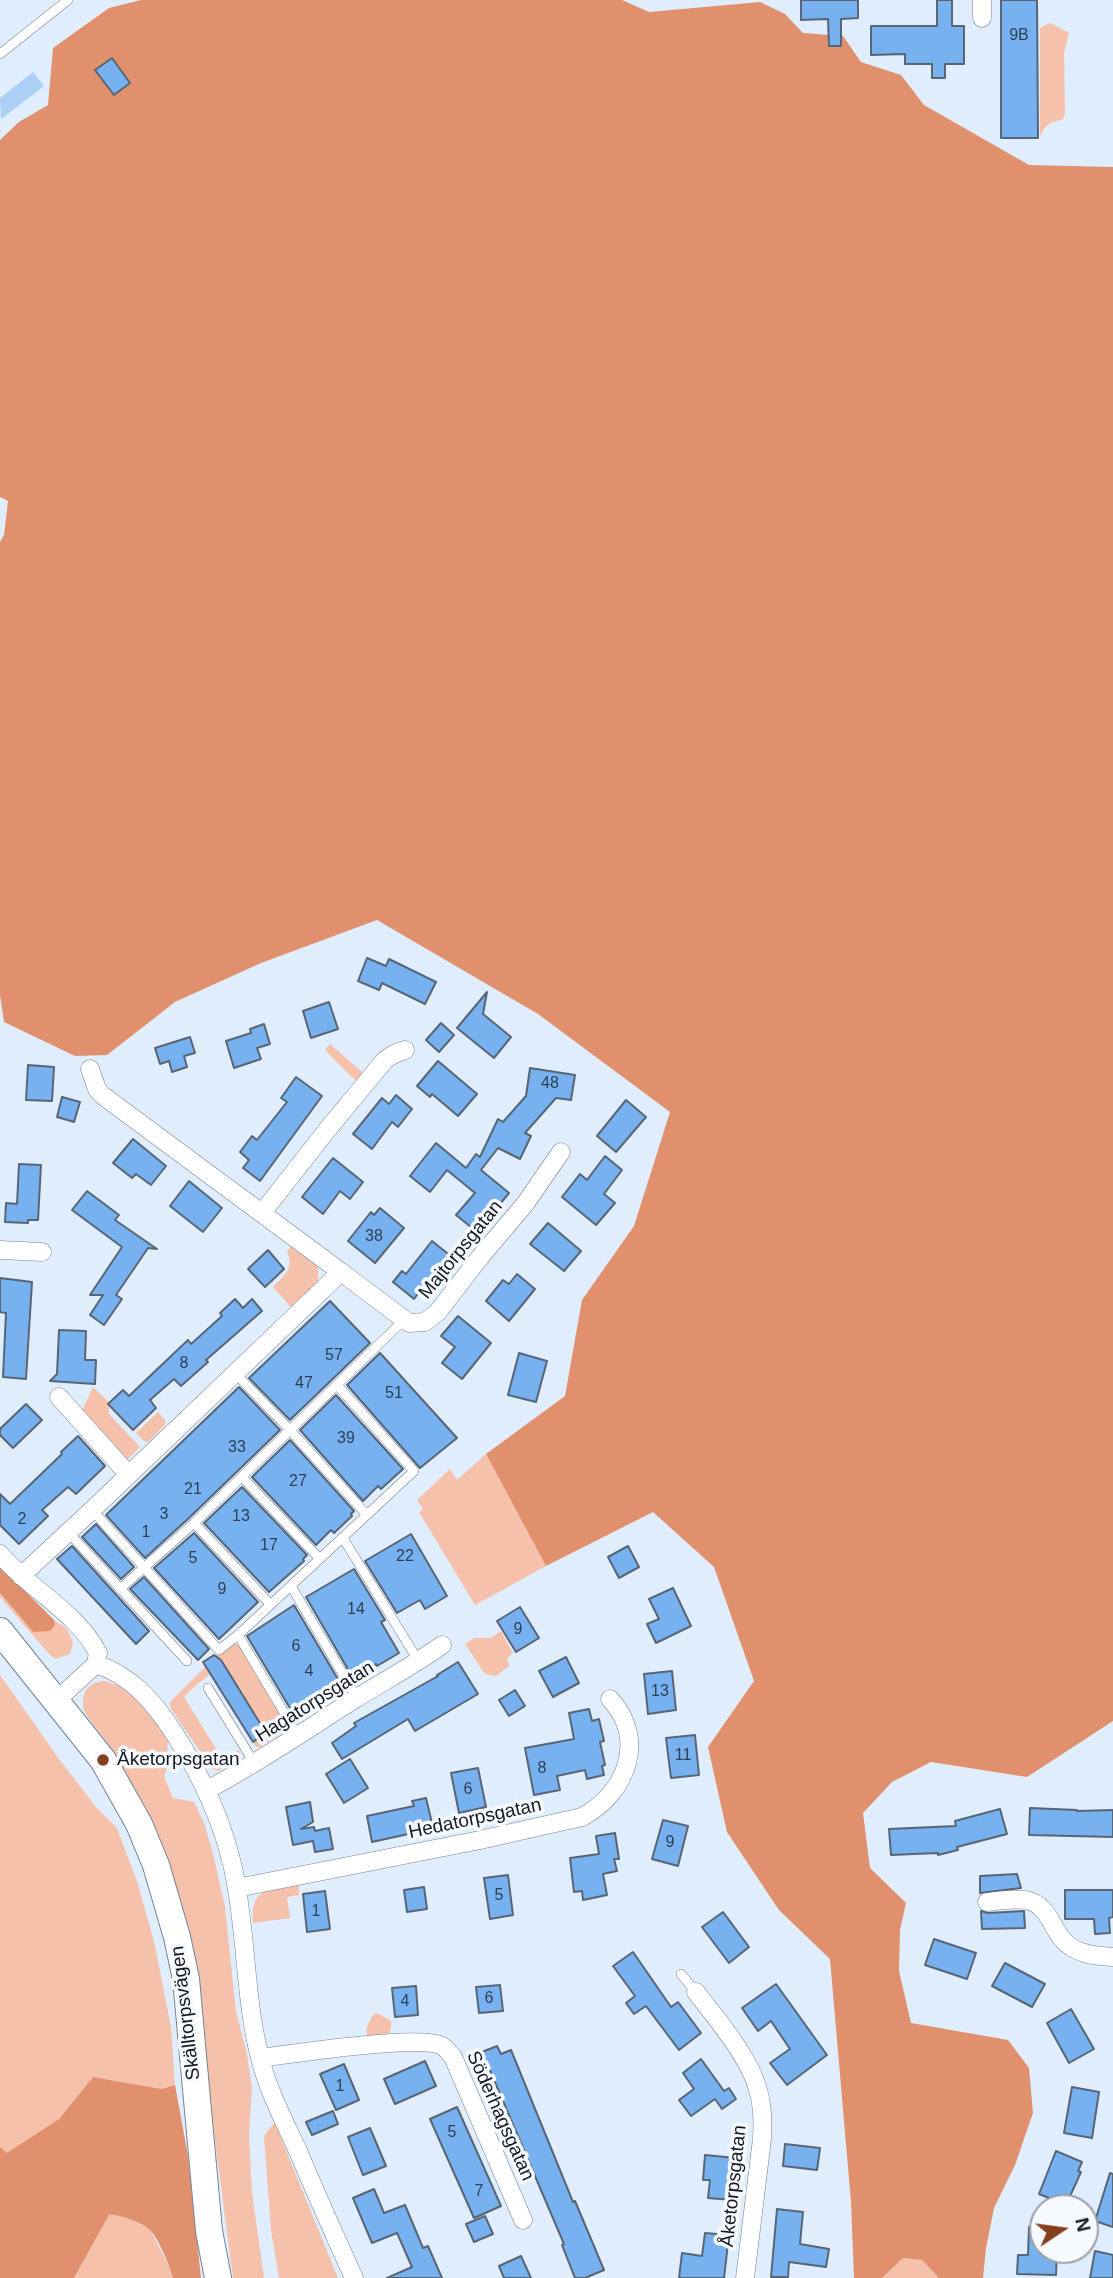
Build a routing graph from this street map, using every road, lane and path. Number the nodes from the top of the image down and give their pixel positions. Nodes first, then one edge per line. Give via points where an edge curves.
1 (68, 0) edge
2 (0, 54) edge
3 (405, 1050) dead end
4 (90, 1069) dead end
5 (561, 1152) dead end
6 (262, 1213) junction
7 (0, 1250) edge
8 (42, 1252) dead end
9 (341, 1272) junction
10 (404, 1320) junction
11 (236, 1374) junction
12 (337, 1385) junction
13 (59, 1397) dead end
14 (290, 1430) junction
15 (128, 1474) junction
16 (242, 1478) junction
17 (92, 1510) junction
18 (366, 1514) junction
19 (194, 1523) junction
20 (68, 1532) junction
21 (343, 1538) junction
22 (0, 1554) edge
23 (319, 1558) junction
24 (145, 1567) junction
25 (21, 1576) junction
26 (291, 1586) junction
27 (120, 1589) junction
28 (270, 1604) junction
29 (0, 1631) edge
30 (238, 1635) junction
31 (442, 1645) dead end
32 (187, 1661) dead end
33 (419, 1662) junction
34 (96, 1664) junction
35 (208, 1688) dead end
36 (358, 1698) junction
37 (610, 1699) dead end
38 (57, 1700) junction
39 (298, 1736) junction
40 (255, 1764) junction
41 (207, 1790) junction
42 (237, 1888) junction
43 (987, 1902) dead end
44 (1113, 1956) edge
45 (681, 1974) dead end
46 (696, 1992) joint
47 (260, 2058) junction
48 (523, 2220) dead end
49 (218, 2278) edge
50 (354, 2278) edge
51 (745, 2278) edge

1 - 2 lane
3 - 6 street via 385,1060
4 - 6 street via 103,1095
5 - 10 street, Majtorpsgatan via 434,1317 417,1323
6 - 9 street
7 - 8 street
9 - 10 street
9 - 11 street
10 - 12 lane
11 - 14 lane
11 - 15 street
12 - 14 lane
12 - 18 lane via 414,1471
13 - 15 street
14 - 16 lane
14 - 18 lane
15 - 17 street
16 - 19 lane
16 - 23 lane
17 - 20 street
17 - 24 lane
18 - 21 lane
19 - 24 lane
19 - 28 lane
20 - 25 street
20 - 27 lane
21 - 23 lane
21 - 33 lane
22 - 25 street
23 - 26 lane
24 - 27 lane
24 - 30 lane via 219,1650
25 - 34 street via 83,1629 98,1653
26 - 28 lane
26 - 36 lane
27 - 32 lane
28 - 30 lane
29 - 38 street, Skälltorpsvägen
30 - 39 lane
31 - 33 street, Hagatorpsgatan
33 - 36 street, Hagatorpsgatan
34 - 38 street
34 - 41 street via 127,1678 156,1706
35 - 40 lane
36 - 39 street, Hagatorpsgatan
37 - 42 street, Hedatorpsgatan via 627,1728 626,1768 609,1795 582,1817
38 - 49 street, Skälltorpsvägen via 128,1801 167,1900 186,1979 209,2231
39 - 40 street, Hagatorpsgatan
40 - 41 street, Hagatorpsgatan
41 - 42 street
42 - 47 street via 248,1996
43 - 44 street via 1026,1900 1042,1908 1068,1945 1093,1955
45 - 46 lane
46 - 51 street, Åketorpsgatan via 737,2047 760,2097 762,2139
47 - 48 street, Söderhagsgatan via 356,2046 428,2042 443,2046 453,2057
47 - 50 street

